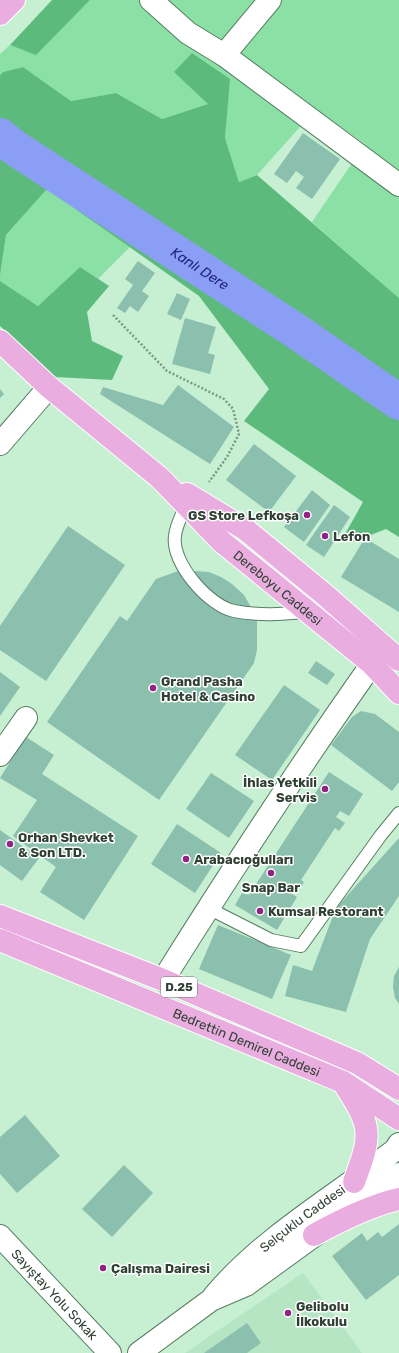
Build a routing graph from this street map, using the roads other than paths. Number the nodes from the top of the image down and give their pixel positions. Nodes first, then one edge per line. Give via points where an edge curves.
1 (14, 0) edge
2 (150, 0) edge
3 (270, 0) edge
4 (0, 14) edge
5 (224, 55) junction
6 (399, 185) edge
7 (0, 341) edge
8 (49, 387) junction
9 (0, 444) edge
10 (191, 502) junction
11 (308, 612) junction
12 (399, 660) edge
13 (372, 664) junction
14 (399, 693) edge
15 (26, 718) dead end
16 (0, 755) edge
17 (399, 813) edge
18 (208, 908) junction
19 (0, 916) edge
20 (0, 940) edge
21 (163, 980) junction
22 (357, 1063) junction
23 (399, 1072) edge
24 (343, 1082) junction
25 (399, 1089) edge
26 (399, 1119) edge
27 (399, 1144) edge
28 (399, 1174) edge
29 (354, 1182) junction
30 (399, 1199) edge
31 (314, 1235) junction
32 (0, 1236) edge
33 (211, 1300) junction
34 (110, 1353) edge
35 (139, 1353) edge

1 - 4 main road
2 - 5 street via 188,33
3 - 5 street
5 - 6 street
7 - 8 main road, Dereboyu Caddesi
8 - 9 street
8 - 10 main road, Dereboyu Caddesi
10 - 11 main road, Dereboyu Caddesi via 222,542
10 - 11 lane via 175,538 181,562 199,589 213,601 233,611 261,615
10 - 12 main road, Dereboyu Caddesi via 245,529
11 - 13 main road, Dereboyu Caddesi
13 - 14 main road, Dereboyu Caddesi
13 - 18 street
15 - 16 street
17 - 18 lane via 381,834 302,946 271,940
18 - 21 street
19 - 21 main road, Bedrettin Demirel Caddesi / D.25
20 - 24 main road, Bedrettin Demirel Caddesi / D.25
21 - 22 main road, Bedrettin Demirel Caddesi / D.25
22 - 23 main road
22 - 25 main road, Bedrettin Demirel Caddesi / D.25
24 - 26 main road, Bedrettin Demirel Caddesi / D.25
24 - 29 main road via 367,1127 365,1150
27 - 29 street, Selçuklu Caddesi via 395,1150
28 - 31 street, Selçuklu Caddesi
29 - 33 street, Selçuklu Caddesi via 270,1241 230,1277
30 - 31 main road via 345,1218
31 - 33 street, Selçuklu Caddesi via 246,1285
32 - 34 street, Sayıştay Yolu Sokak
33 - 35 street, Selçuklu Caddesi

